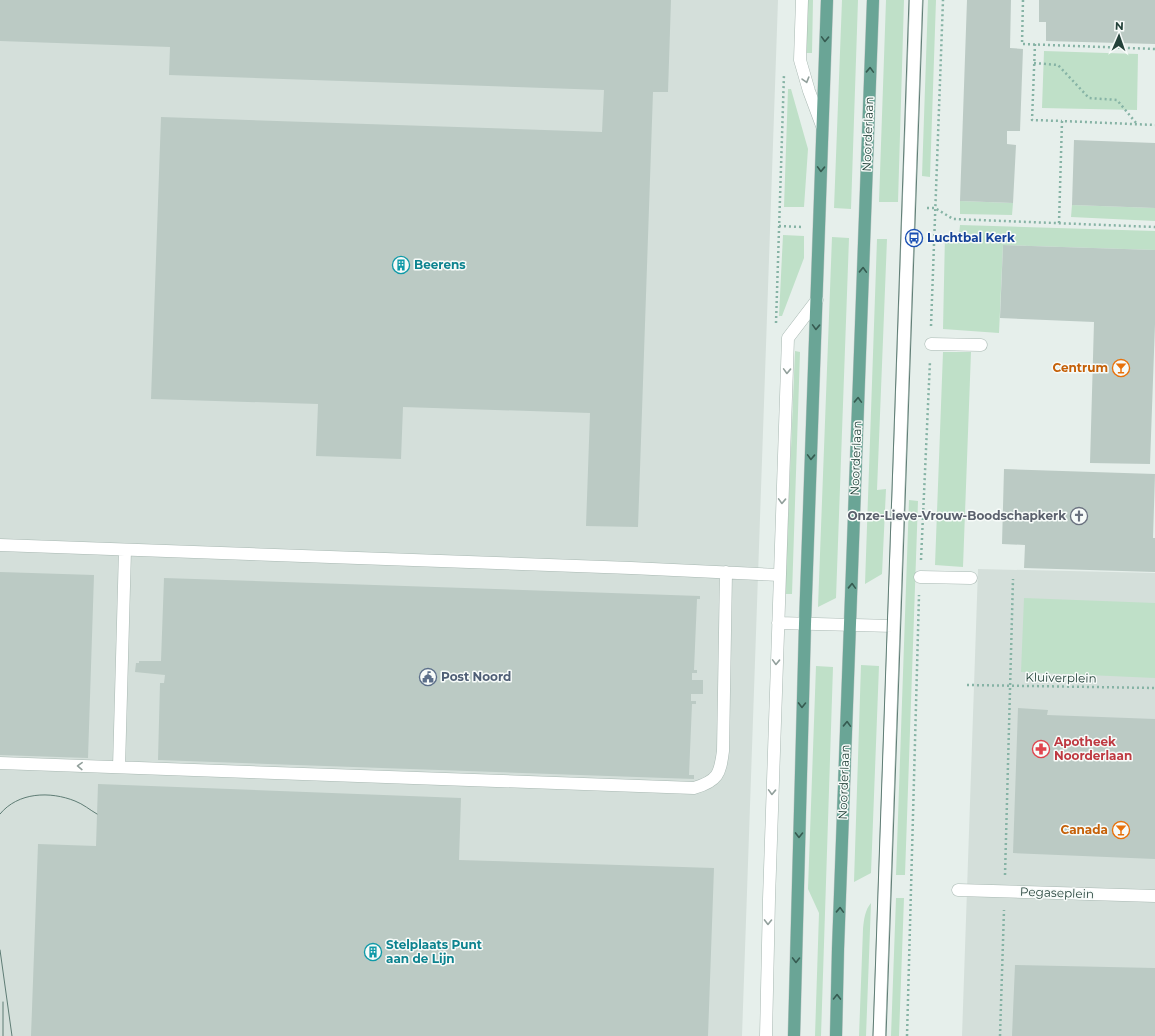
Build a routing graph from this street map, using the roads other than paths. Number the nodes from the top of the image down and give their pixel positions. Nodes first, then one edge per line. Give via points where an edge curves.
1 (802, 0) edge
2 (827, 0) edge
3 (873, 0) edge
4 (916, 0) edge
5 (822, 126) junction
6 (817, 300) junction
7 (931, 344) road end
8 (982, 345) dead end
9 (0, 545) edge
10 (125, 550) junction
11 (726, 572) junction
12 (780, 575) junction
13 (920, 577) road end
14 (971, 578) dead end
15 (778, 623) junction
16 (804, 624) junction
17 (850, 625) junction
18 (893, 626) junction
19 (0, 763) edge
20 (119, 767) junction
21 (958, 890) dead end
22 (1155, 896) edge
23 (766, 1036) edge
24 (794, 1036) edge
25 (836, 1036) edge
26 (879, 1036) edge

1 -> 5 street via 800,60
2 -> 5 main road
17 -> 3 main road, Noorderlaan
4 - 18 street
5 -> 6 main road
6 -> 12 street via 788,338
6 -> 16 main road
7 - 8 street
9 - 10 street
10 - 11 street
10 - 20 street
11 - 12 street
11 - 20 street via 723,751 716,776 708,784 694,788
12 - 15 street
13 - 14 street
15 - 16 street
15 -> 23 street
16 - 17 street
16 -> 24 main road
17 - 18 street
25 -> 17 main road, Noorderlaan
18 - 26 street
20 -> 19 street
21 - 22 street, Pegaseplein

